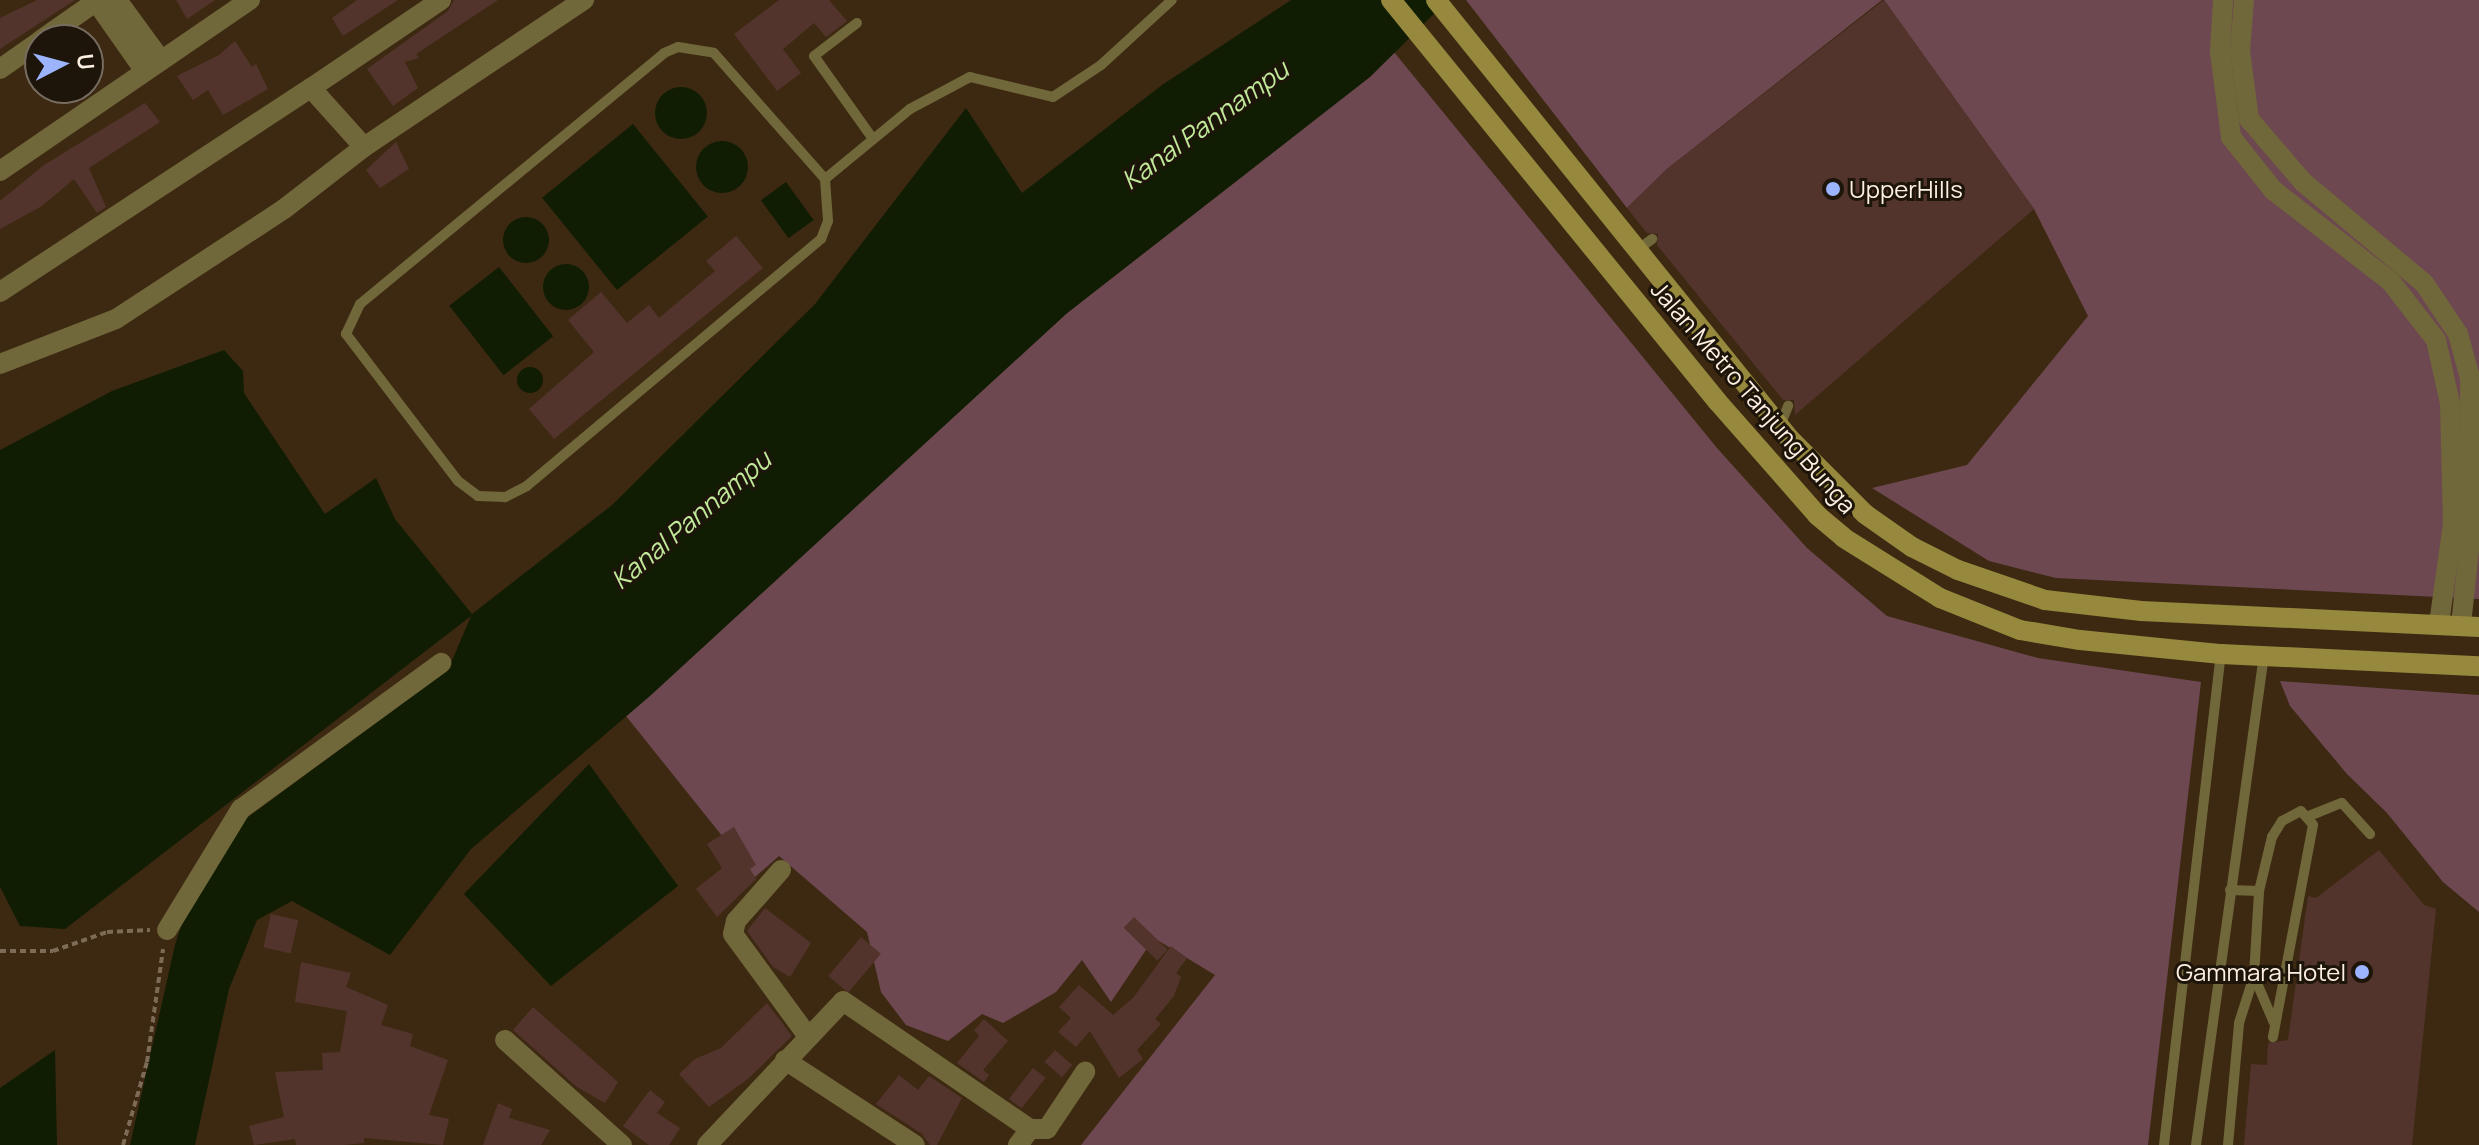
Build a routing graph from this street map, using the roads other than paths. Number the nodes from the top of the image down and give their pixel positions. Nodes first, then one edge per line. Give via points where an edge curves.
1 (117, 0) edge
2 (250, 0) edge
3 (441, 0) edge
4 (584, 0) edge
5 (1172, 0) edge
6 (1391, 0) edge
7 (2223, 0) edge
8 (2244, 0) edge
9 (96, 1) edge
10 (1442, 7) edge
11 (857, 23) dead end
12 (64, 24) edge
13 (2230, 51) junction
14 (24, 52) edge
15 (152, 65) junction
16 (0, 69) edge
17 (311, 88) junction
18 (873, 139) junction
19 (364, 147) junction
20 (0, 171) edge
21 (825, 179) junction
22 (2331, 205) junction
23 (2321, 225) junction
24 (0, 292) edge
25 (0, 364) edge
26 (1788, 406) dead end
27 (1780, 426) junction
28 (2468, 529) edge
29 (2439, 623) junction
30 (2470, 626) edge
31 (2265, 653) junction
32 (2221, 654) junction
33 (441, 663) dead end
34 (2479, 666) edge
35 (2309, 816) junction
36 (2370, 834) dead end
37 (781, 870) dead end
38 (2230, 890) junction
39 (2259, 891) junction
40 (167, 930) road end
41 (2254, 976) junction
42 (2274, 1023) junction
43 (807, 1035) junction
44 (2273, 1037) dead end
45 (505, 1040) dead end
46 (785, 1060) junction
47 (1085, 1072) dead end
48 (1024, 1137) edge
49 (622, 1145) edge
50 (707, 1145) edge
51 (915, 1145) edge
52 (2164, 1145) edge
53 (2196, 1145) edge
54 (2228, 1145) edge

1 - 15 street
2 - 15 street
3 - 17 street
4 - 19 street
5 - 18 lane via 1101,65 1053,97 970,77 910,109
6 - 32 main road, Jalan Metro Tanjung Bunga via 1717,401 1817,515 1844,538 1940,598 2020,630
7 - 13 street
8 - 13 street
9 - 12 street
9 - 15 street
10 - 27 main road, Jalan Metro Tanjung Bunga via 1644,246
11 - 18 lane via 814,56
13 - 22 street via 2249,119 2283,161
13 - 23 street via 2231,137 2273,190
14 - 16 street
15 - 20 street
17 - 19 street
17 - 24 street
18 - 21 lane
19 - 25 street via 284,209 116,319
21 - 21 lane via 828,221 821,239 527,486 505,497 478,496 458,481 346,334 360,304 664,53 678,47 714,53
22 - 23 street
22 - 28 street via 2424,283 2458,334 2470,378
23 - 28 street via 2391,282 2436,340
26 - 27 lane
27 - 29 main road, Jalan Metro Tanjung Bunga via 1837,489 1912,547 2045,600 2141,611
28 - 29 street
28 - 30 street
29 - 30 main road, Jalan Metro Tanjung Bunga
31 - 32 main road, Jalan Metro Tanjung Bunga
31 - 34 main road, Jalan Metro Tanjung Bunga
31 - 38 lane
32 - 52 lane
33 - 40 street via 241,809
35 - 36 lane via 2342,803
35 - 39 lane via 2301,811 2282,821 2272,837
35 - 42 lane via 2310,843
37 - 43 street via 736,921 733,934
38 - 39 lane
38 - 53 lane
39 - 41 lane
41 - 42 lane
41 - 54 lane via 2239,1023
42 - 44 lane
43 - 46 street
43 - 48 street via 836,1004 846,1002
45 - 49 street
46 - 50 street
46 - 51 street
47 - 48 street via 1047,1129

